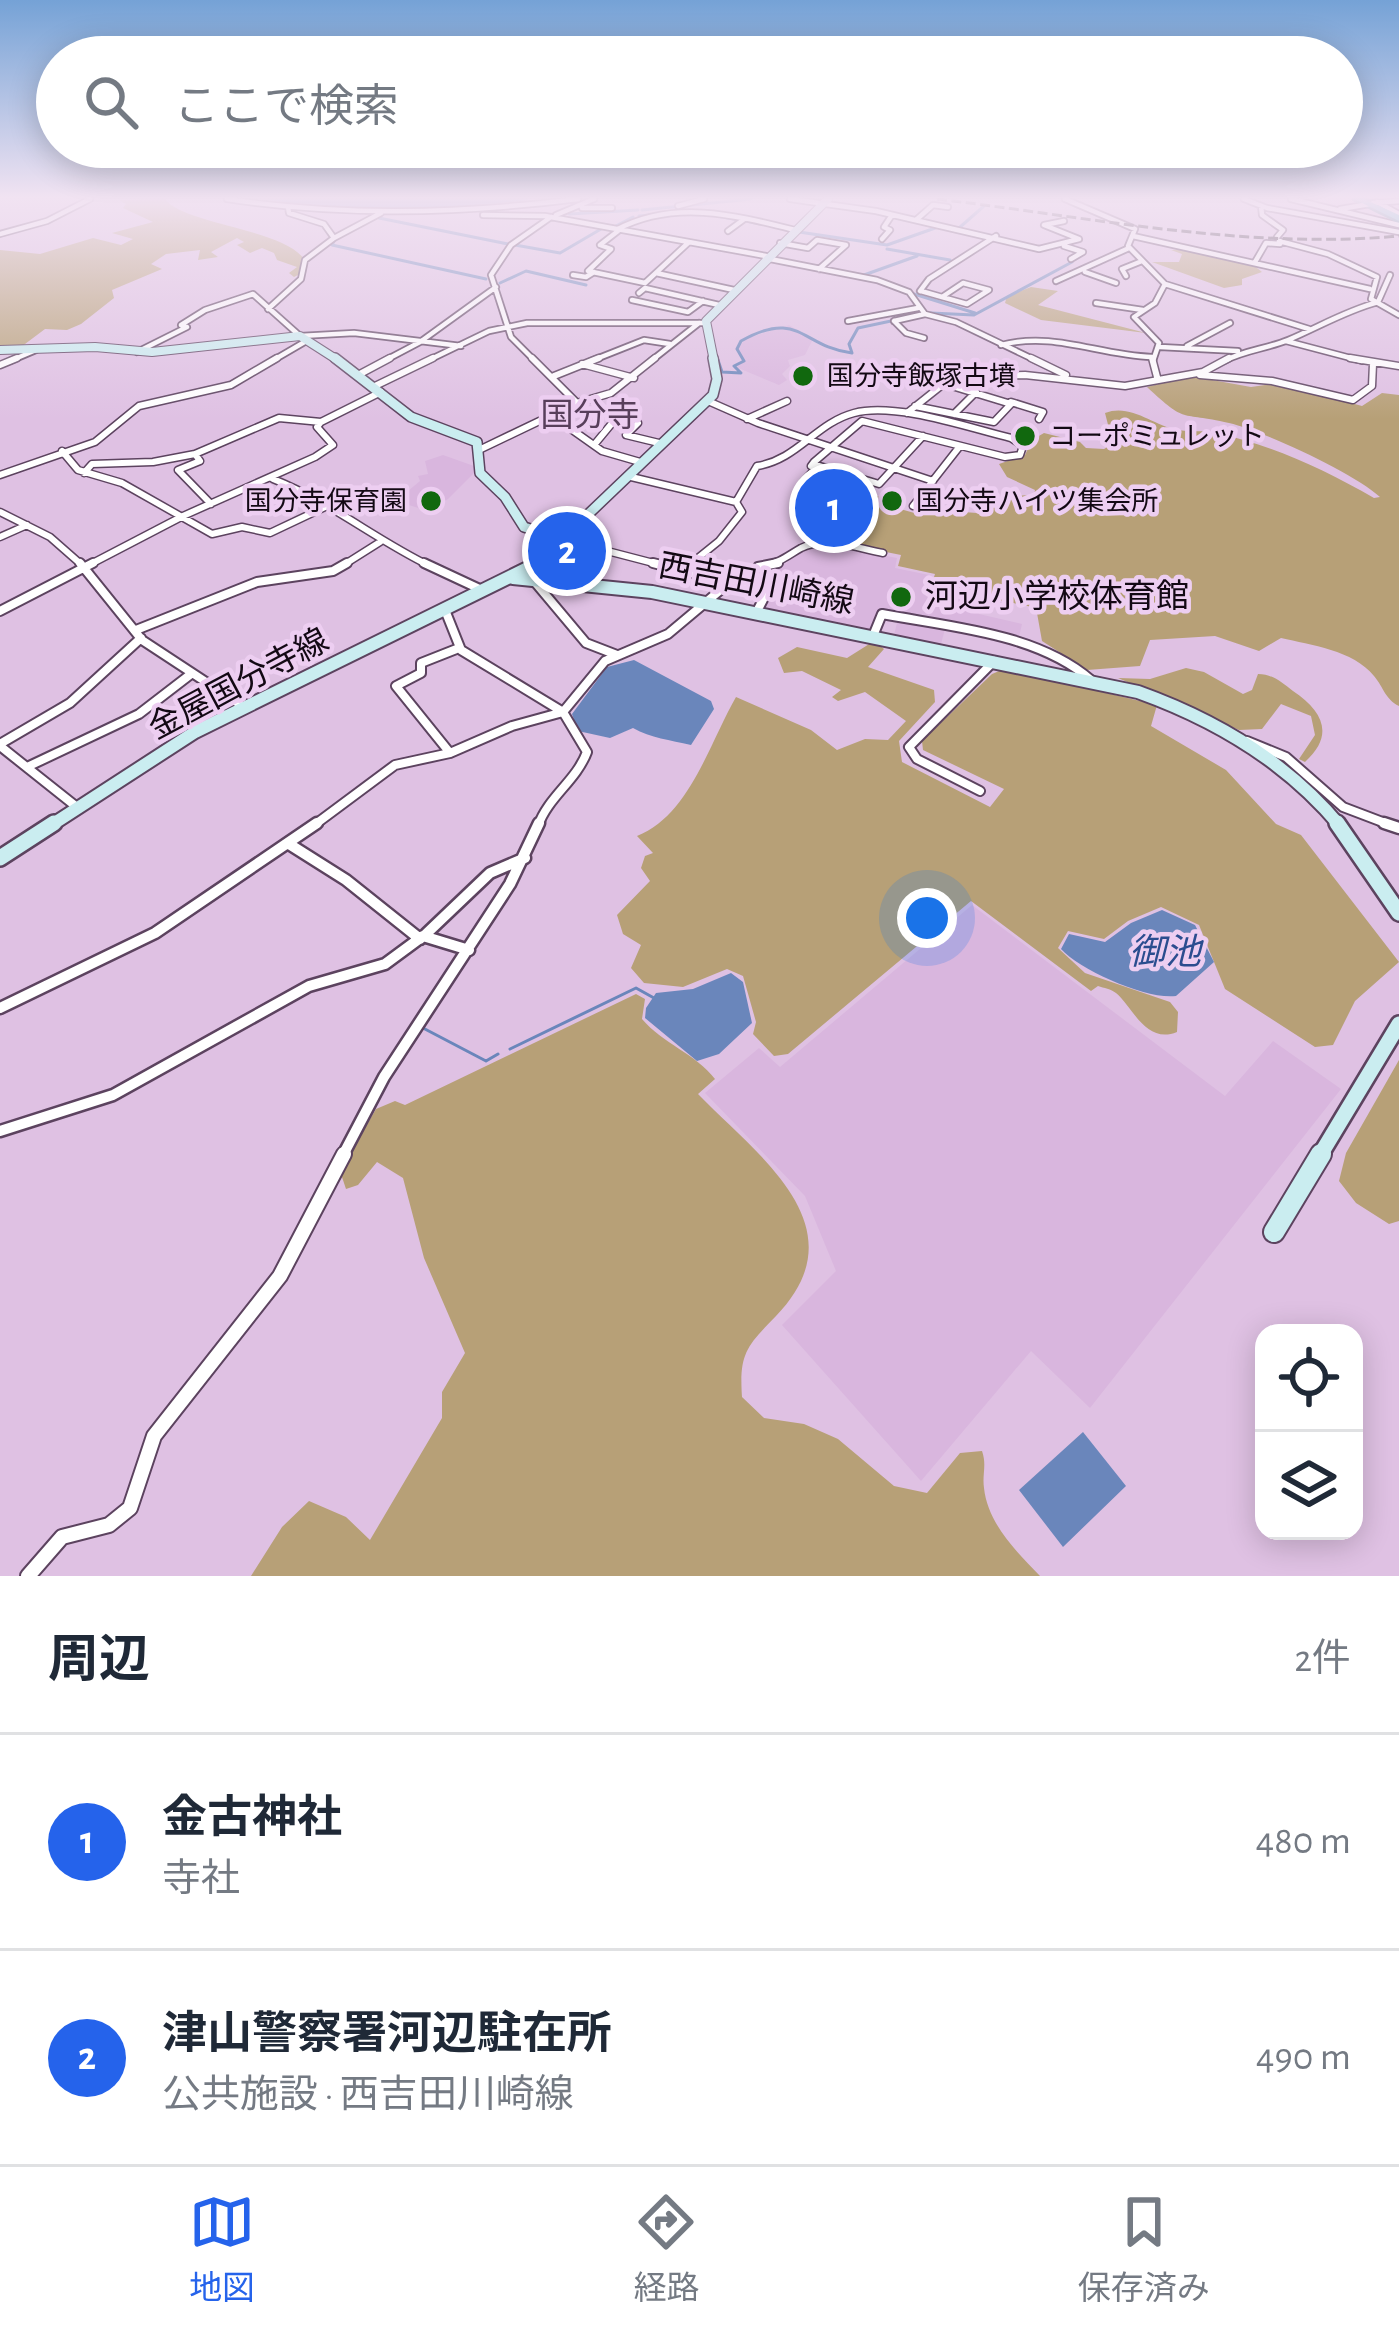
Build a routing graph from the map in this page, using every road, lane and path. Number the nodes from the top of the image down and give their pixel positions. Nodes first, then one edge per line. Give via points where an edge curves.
1 (594, 272) edge
2 (303, 273) edge
3 (492, 273) edge
4 (596, 273) edge
5 (656, 273) joint
6 (750, 273) edge
7 (836, 273) edge
8 (939, 273) edge
9 (1083, 273) edge
10 (1086, 273) edge
11 (1124, 273) edge
12 (1154, 273) edge
13 (1292, 273) edge
14 (1368, 273) edge
15 (1397, 273) edge
16 (573, 274) dead end
17 (1390, 275) junction
18 (1126, 276) dead end
19 (1377, 277) junction
20 (1056, 281) dead end
21 (1116, 284) dead end
22 (1165, 284) junction
23 (496, 287) junction
24 (734, 290) junction
25 (1370, 290) junction
26 (921, 291) junction
27 (909, 292) junction
28 (638, 293) dead end
29 (941, 298) junction
30 (632, 300) dead end
31 (703, 301) junction
32 (1096, 303) dead end
33 (1376, 303) junction
34 (719, 304) junction
35 (918, 308) junction
36 (268, 309) junction
37 (1143, 310) junction
38 (925, 314) junction
39 (1399, 315) edge
40 (848, 321) dead end
41 (702, 323) junction
42 (1230, 323) dead end
43 (510, 326) junction
44 (1309, 329) junction
45 (304, 338) junction
46 (924, 338) dead end
47 (1286, 340) junction
48 (420, 342) junction
49 (670, 344) junction
50 (1001, 345) junction
51 (461, 346) junction
52 (1160, 347) junction
53 (1184, 347) junction
54 (0, 350) edge
55 (36, 350) junction
56 (137, 352) junction
57 (1241, 352) junction
58 (1152, 357) junction
59 (582, 364) junction
60 (1373, 364) junction
61 (0, 365) edge
62 (1399, 366) edge
63 (360, 374) junction
64 (1195, 374) junction
65 (554, 376) junction
66 (1157, 377) junction
67 (634, 378) junction
68 (1076, 380) junction
69 (942, 382) junction
70 (378, 389) junction
71 (976, 392) junction
72 (708, 401) junction
73 (787, 401) dead end
74 (577, 403) junction
75 (1011, 403) junction
76 (915, 406) junction
77 (1043, 411) dead end
78 (901, 413) junction
79 (954, 414) junction
80 (618, 416) dead end
81 (554, 417) junction
82 (746, 418) junction
83 (321, 422) junction
84 (638, 423) dead end
85 (923, 436) junction
86 (806, 440) junction
87 (659, 443) junction
88 (594, 445) junction
89 (960, 446) junction
90 (830, 448) junction
91 (481, 449) junction
92 (62, 451) junction
93 (195, 454) junction
94 (812, 464) junction
95 (634, 468) junction
96 (893, 469) junction
97 (84, 473) junction
98 (0, 475) edge
99 (271, 478) junction
100 (933, 481) junction
101 (803, 482) dead end
102 (736, 502) junction
103 (211, 504) junction
104 (913, 506) dead end
105 (325, 507) junction
106 (0, 512) edge
107 (183, 516) junction
108 (819, 516) dead end
109 (27, 525) junction
110 (0, 537) edge
111 (565, 540) junction
112 (819, 541) junction
113 (380, 542) junction
114 (883, 554) dead end
115 (86, 568) junction
116 (683, 570) junction
117 (513, 578) junction
118 (534, 581) junction
119 (730, 582) junction
120 (745, 586) junction
121 (484, 590) junction
122 (709, 603) junction
123 (446, 610) junction
124 (0, 611) edge
125 (756, 613) junction
126 (138, 634) junction
127 (873, 636) junction
128 (459, 648) junction
129 (616, 656) junction
130 (994, 661) junction
131 (191, 674) junction
132 (1090, 680) junction
133 (244, 707) junction
134 (563, 712) junction
135 (1247, 742) junction
136 (0, 745) edge
137 (450, 753) junction
138 (26, 767) junction
139 (980, 790) dead end
140 (79, 808) junction
141 (1399, 828) edge
142 (289, 844) junction
143 (0, 858) edge
144 (525, 858) junction
145 (1399, 913) edge
146 (421, 938) junction
147 (470, 950) junction
148 (0, 1007) edge
149 (1399, 1024) edge
150 (0, 1131) edge
151 (1274, 1232) dead end
152 (28, 1576) edge

1 - 16 street
2 - 36 street
3 - 23 street
4 - 5 street via 643,283
5 - 24 street
6 - 24 main road
7 - 27 street
8 - 26 street
9 - 20 street
10 - 21 street
11 - 18 street
12 - 22 street
13 - 25 street
14 - 19 street
15 - 17 street
17 - 19 street
17 - 33 street
19 - 25 street
22 - 37 street
22 - 44 street
23 - 43 street
23 - 48 street
24 - 34 main road
25 - 33 street
26 - 27 street
26 - 29 street
27 - 35 street
28 - 31 street
29 - 29 street via 963,283 988,290 968,304
30 - 31 street via 686,311
31 - 34 street
32 - 37 street
33 - 39 street
33 - 44 street
34 - 41 main road
35 - 38 street
35 - 40 street
36 - 45 street
36 - 56 street via 253,294 217,305
37 - 52 street via 1134,317
38 - 46 street via 894,321
38 - 50 street
41 - 43 street
41 - 49 street
41 - 72 main road via 717,379
42 - 53 street
43 - 51 street
43 - 65 street via 511,337
44 - 47 street
45 - 48 street via 354,333
45 - 56 main road
45 - 63 main road
45 - 92 street via 231,385 139,406 99,440
47 - 57 street
47 - 60 street
48 - 51 street
48 - 63 street
49 - 59 street via 644,340
49 - 67 street
50 - 58 street via 1034,336
50 - 68 street
51 - 70 street
52 - 53 street
52 - 58 street
53 - 57 street
54 - 55 main road
55 - 56 main road
55 - 61 street
57 - 64 street
58 - 66 street
59 - 65 street
59 - 67 street
60 - 62 street
60 - 64 street via 1372,386 1353,400
63 - 70 main road
64 - 66 street
65 - 74 street
66 - 68 street via 1126,386
67 - 74 street
68 - 69 street
69 - 71 street
69 - 76 street
70 - 83 street
70 - 91 main road via 411,417
71 - 75 street
71 - 79 street
72 - 82 street
72 - 87 main road
73 - 82 street
74 - 81 street
75 - 77 street
75 - 79 street via 996,422
76 - 78 street
76 - 79 street
78 - 86 street via 855,410
78 - 89 street via 1014,439 1024,452 1007,457
80 - 88 street
81 - 88 street
81 - 91 street
82 - 86 street
83 - 93 street via 272,420
83 - 99 street via 331,448
84 - 87 street via 626,434
85 - 89 street
85 - 90 street via 862,421
85 - 96 street
86 - 90 street
86 - 102 street via 782,462 757,466
87 - 95 main road
88 - 95 street
89 - 100 street
90 - 94 street
90 - 96 street
91 - 111 main road via 480,473 522,525
92 - 97 street
92 - 98 street
93 - 97 street via 92,464
93 - 103 street via 200,460 178,470
94 - 96 street via 879,484
94 - 101 street
95 - 102 street via 662,485
95 - 111 main road
96 - 100 street
97 - 107 street via 116,480
99 - 103 street
99 - 105 street
100 - 104 street
102 - 116 street via 742,512 730,530
103 - 107 street
105 - 107 street via 267,533 239,527 212,534
105 - 113 street
106 - 109 street
107 - 115 street
108 - 112 street
109 - 110 street
109 - 115 street
111 - 116 street
111 - 117 main road
112 - 114 street
112 - 120 street via 758,567
113 - 121 street
113 - 126 street via 333,571 257,582
115 - 124 street
115 - 126 street
116 - 119 street
117 - 118 main road, 西吉田川崎線
117 - 121 main road, 金屋国分寺線
118 - 122 main road, 西吉田川崎線
118 - 129 street via 586,644
119 - 120 street
119 - 122 street
120 - 125 street via 767,592
121 - 123 main road, 金屋国分寺線
122 - 125 main road, 西吉田川崎線
122 - 129 street via 668,634
123 - 128 street
123 - 133 main road, 金屋国分寺線
125 - 127 main road, 西吉田川崎線
126 - 131 street
126 - 136 street via 70,704
127 - 130 main road, 西吉田川崎線
127 - 132 street via 881,614 1019,644
128 - 134 street
128 - 137 street via 421,663 424,671 397,686
129 - 134 street
130 - 132 main road, 西吉田川崎線
130 - 139 street via 908,747
131 - 133 street
131 - 138 street via 139,714
132 - 135 main road, 西吉田川崎線 via 1159,699
133 - 140 main road, 金屋国分寺線
134 - 137 street
134 - 144 street via 587,752 543,812
135 - 141 street via 1281,755 1346,809
135 - 145 main road, 西吉田川崎線 via 1332,817
136 - 138 street
137 - 142 street via 395,765
138 - 140 street
140 - 143 main road, 金屋国分寺線
142 - 146 street
142 - 148 street via 155,932
144 - 146 street via 490,873
144 - 147 street
146 - 147 street
146 - 150 street via 385,964 309,986 113,1095
147 - 152 street via 384,1077 280,1276 154,1436 130,1508 109,1525 62,1538
149 - 151 main road

